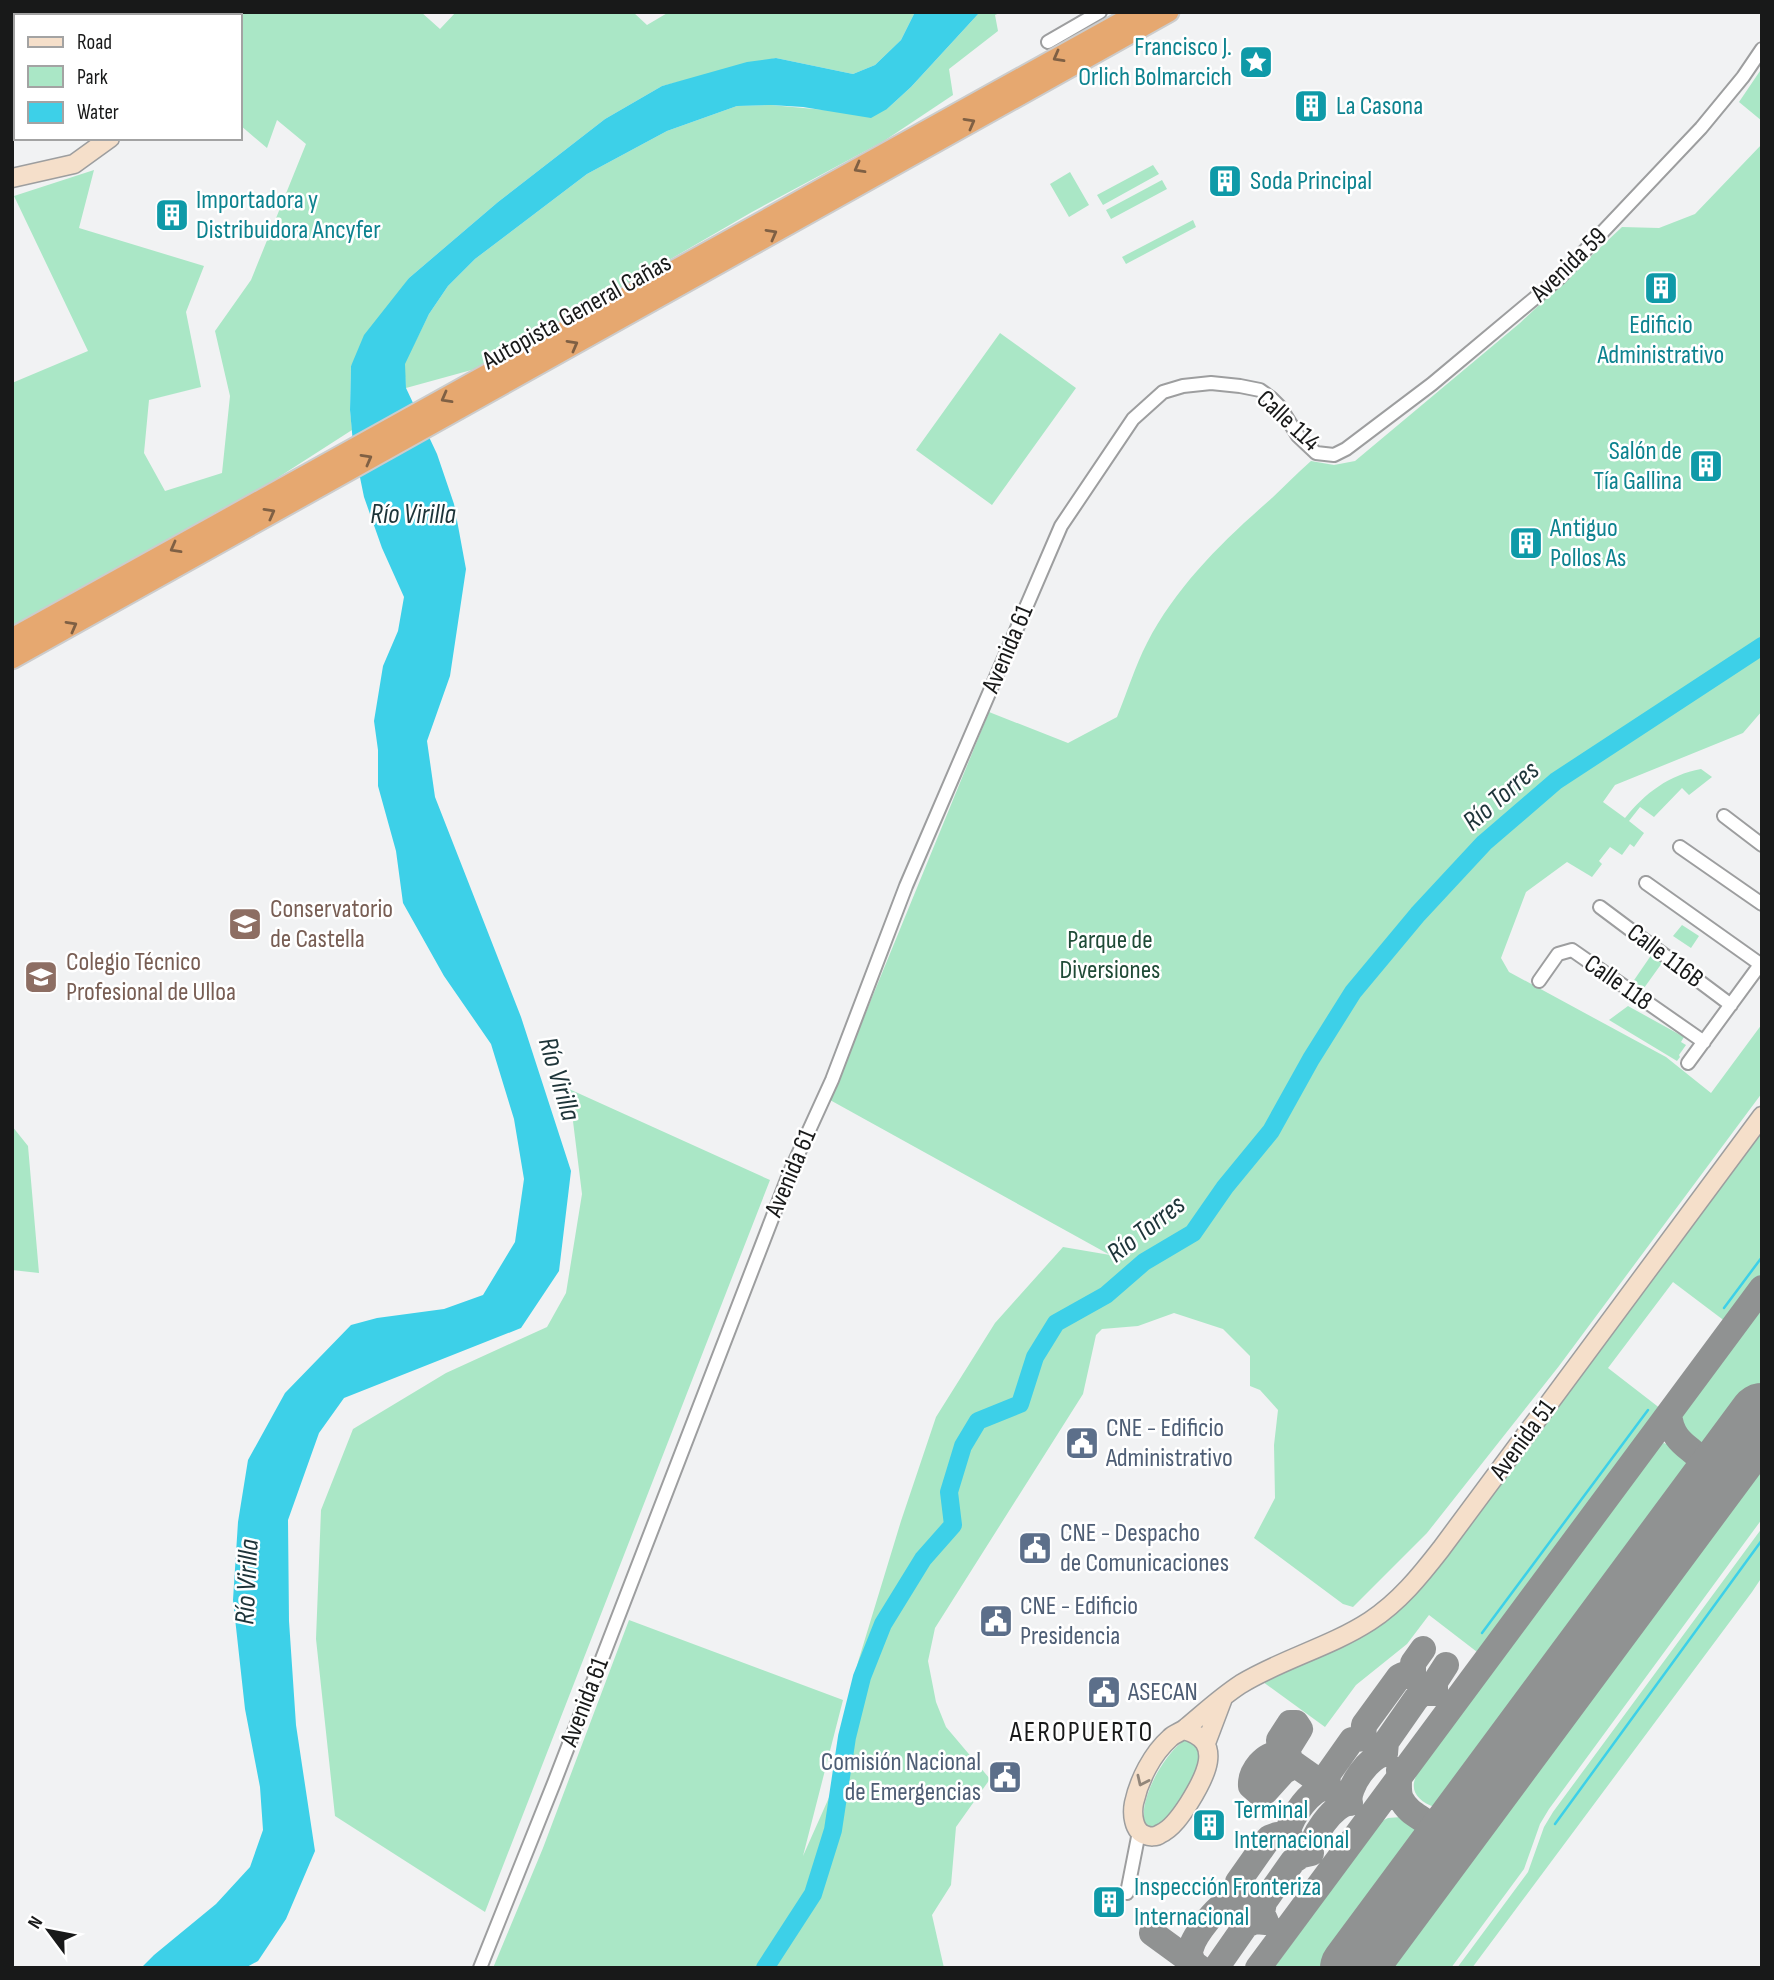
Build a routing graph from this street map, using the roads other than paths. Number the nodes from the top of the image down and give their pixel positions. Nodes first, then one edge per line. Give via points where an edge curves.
1 (1100, 12) edge
2 (1139, 12) edge
3 (1169, 12) edge
4 (1048, 41) dead end
5 (1762, 49) edge
6 (107, 140) edge
7 (12, 178) edge
8 (509, 371) junction
9 (1149, 403) joint
10 (1346, 449) joint
11 (303, 486) junction
12 (12, 638) edge
13 (12, 659) edge
14 (1724, 816) dead end
15 (1762, 845) edge
16 (1680, 847) dead end
17 (1646, 883) dead end
18 (1762, 904) edge
19 (1600, 907) dead end
20 (1761, 963) edge
21 (1539, 981) dead end
22 (1731, 1005) junction
23 (1704, 1042) junction
24 (1688, 1063) dead end
25 (1762, 1116) edge
26 (1224, 1696) junction
27 (1184, 1730) junction
28 (1206, 1743) junction
29 (1139, 1832) junction
30 (1126, 1893) dead end
31 (480, 1968) edge

1 - 4 street
2 -> 8 highway, Autopista General Cañas
8 -> 3 highway, Autopista General Cañas
5 - 10 street, Avenida 59 via 1701,128 1560,276 1432,384
6 - 7 main road via 74,164
8 - 11 highway, Autopista General Cañas
9 - 10 street, Calle 114 via 1163,392 1183,386 1211,383 1260,390 1280,407 1298,436 1316,453 1334,455
9 - 31 street, Avenida 61 via 1133,419 1061,526 911,873
11 -> 12 highway, Autopista General Cañas
13 -> 11 highway, Autopista General Cañas
14 - 15 street
16 - 18 street
17 - 20 street
19 - 22 street, Calle 116B
20 - 22 street
21 - 23 street, Calle 118 via 1558,954 1572,950
22 - 23 street
23 - 24 street
25 - 26 main road, Avenida 51 via 1405,1592 1346,1636
26 - 27 main road, Avenida 51
26 - 28 main road
27 - 28 main road
27 -> 29 main road, Avenida 51 via 1168,1740 1143,1776 1133,1808
28 - 29 main road via 1207,1770 1185,1808 1157,1836
29 - 30 street, Avenida 51

